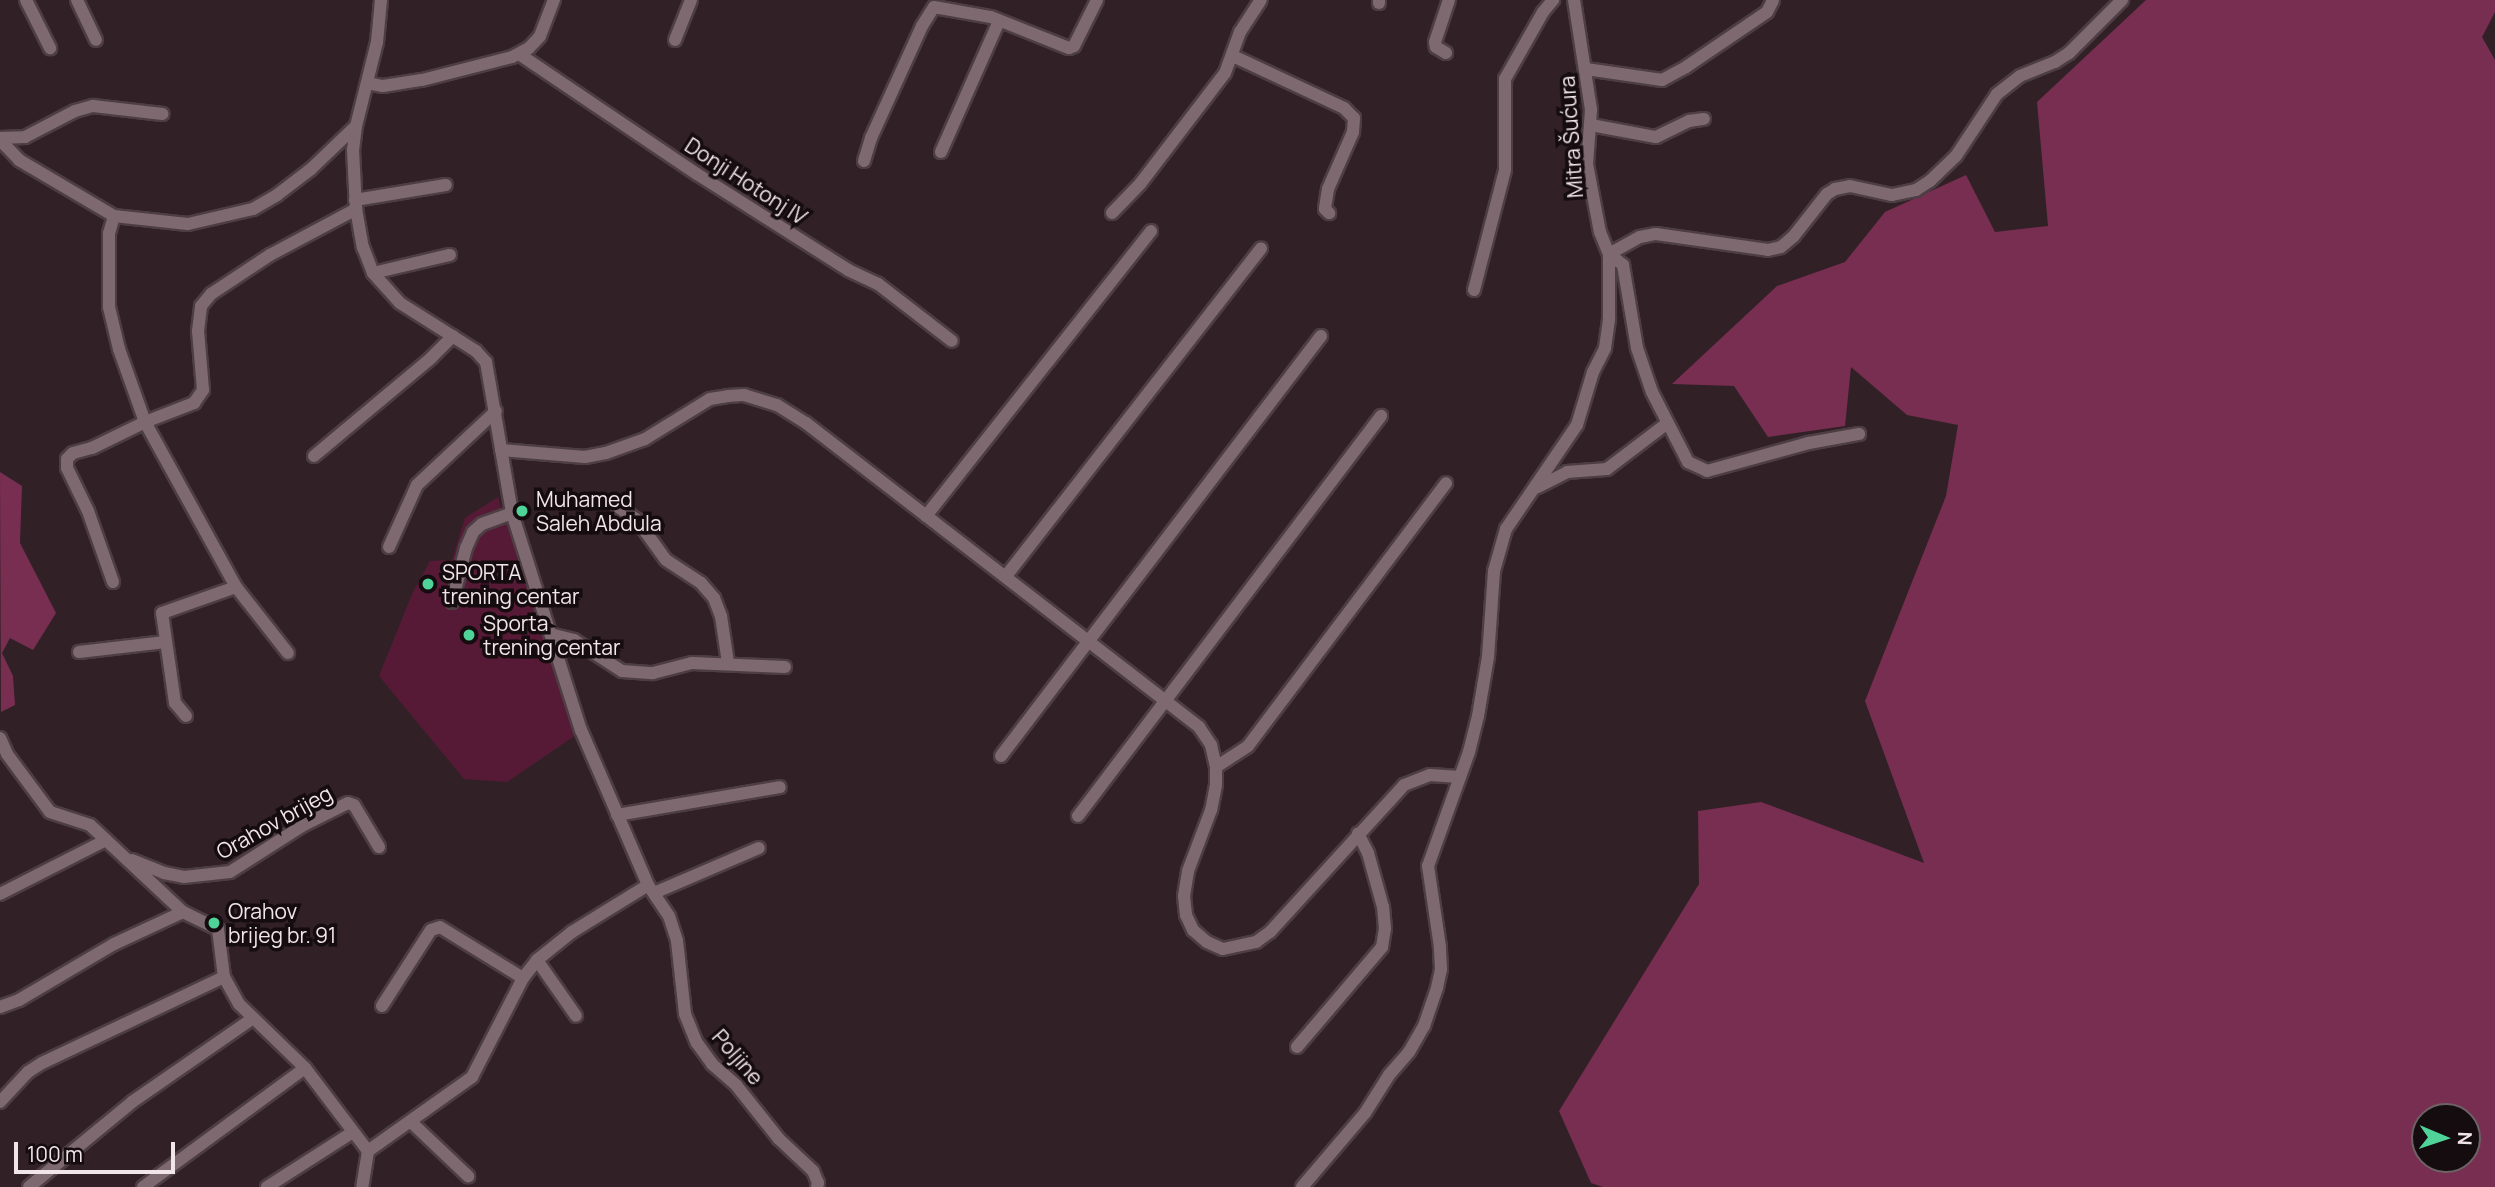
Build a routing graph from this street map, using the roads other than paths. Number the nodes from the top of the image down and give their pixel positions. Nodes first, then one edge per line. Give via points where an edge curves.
1 (26, 0) edge
2 (77, 0) edge
3 (381, 0) edge
4 (554, 0) edge
5 (691, 0) edge
6 (1097, 0) edge
7 (1261, 0) edge
8 (1449, 0) edge
9 (1553, 0) edge
10 (1574, 0) edge
11 (1773, 0) edge
12 (2122, 0) edge
13 (999, 21) junction
14 (96, 40) dead end
15 (675, 40) dead end
16 (50, 48) dead end
17 (1446, 53) dead end
18 (519, 54) junction
19 (1233, 56) junction
20 (1586, 69) junction
21 (368, 83) junction
22 (163, 114) dead end
23 (1704, 119) dead end
24 (1591, 125) junction
25 (356, 126) junction
26 (0, 139) edge
27 (941, 152) dead end
28 (864, 161) dead end
29 (446, 185) dead end
30 (356, 204) junction
31 (1112, 213) dead end
32 (1329, 214) dead end
33 (114, 216) junction
34 (1151, 231) dead end
35 (1261, 248) dead end
36 (1609, 254) junction
37 (450, 255) dead end
38 (373, 273) junction
39 (1474, 290) dead end
40 (453, 336) junction
41 (1321, 336) dead end
42 (952, 341) dead end
43 (496, 411) junction
44 (1381, 416) dead end
45 (145, 422) junction
46 (1666, 424) junction
47 (1859, 434) dead end
48 (501, 450) junction
49 (314, 456) dead end
50 (1446, 483) dead end
51 (1537, 487) junction
52 (617, 506) dead end
53 (512, 513) junction
54 (926, 516) junction
55 (389, 547) dead end
56 (1006, 576) junction
57 (113, 582) dead end
58 (236, 587) junction
59 (452, 602) dead end
60 (554, 635) junction
61 (166, 642) junction
62 (1091, 642) junction
63 (79, 652) dead end
64 (288, 653) dead end
65 (728, 663) junction
66 (785, 667) dead end
67 (1167, 701) junction
68 (187, 716) dead end
69 (0, 738) edge
70 (3, 756) edge
71 (1001, 756) dead end
72 (1216, 767) junction
73 (1460, 778) junction
74 (780, 786) dead end
75 (617, 815) junction
76 (1078, 817) dead end
77 (1358, 833) junction
78 (106, 840) junction
79 (379, 846) dead end
80 (759, 848) dead end
81 (125, 859) junction
82 (651, 889) junction
83 (0, 894) edge
84 (183, 912) junction
85 (537, 960) junction
86 (224, 977) junction
87 (523, 978) junction
88 (382, 1006) dead end
89 (0, 1007) edge
90 (576, 1016) dead end
91 (252, 1018) junction
92 (1297, 1047) dead end
93 (305, 1068) junction
94 (0, 1102) edge
95 (411, 1122) junction
96 (353, 1132) junction
97 (368, 1151) junction
98 (468, 1176) dead end
99 (366, 1185) edge
100 (29, 1187) edge
101 (143, 1187) edge
102 (267, 1187) edge
103 (817, 1187) edge
104 (1302, 1187) edge

1 - 16 street
2 - 14 street
3 - 21 street
4 - 18 street via 540,36
5 - 15 street
6 - 13 street via 1069,48
7 - 19 street via 1240,32
8 - 17 street via 1435,42
9 - 39 street via 1505,79 1506,170
10 - 20 street, Mitra Šućura
11 - 20 street via 1767,12 1662,80
12 - 36 street via 2069,52 1997,93 1956,156 1916,190 1892,195 1850,186 1835,189 1793,237 1768,250 1656,234 1640,237
13 - 27 street
13 - 28 street via 941,6 930,10
18 - 21 street via 422,80 383,86
18 - 42 street, Donji Hotonj IV via 697,174 848,270 878,284
19 - 31 street via 1200,107
19 - 32 street via 1344,108 1354,118 1353,132 1328,189 1325,209
20 - 24 street, Mitra Šućura
21 - 25 street
22 - 26 street via 93,106 25,137
23 - 24 street via 1656,137
24 - 36 street, Mitra Šućura via 1587,163 1595,211
25 - 30 street
25 - 33 street via 311,169 253,209 188,224
26 - 33 street via 19,160
29 - 30 street
30 - 38 street
30 - 45 street via 211,294 198,318 203,375 199,398 183,410
33 - 45 street via 109,233 109,307
34 - 54 street
35 - 56 street
36 - 46 street, Mitra Šućura via 1623,265 1637,348
36 - 51 street via 1605,348 1592,372 1577,425
37 - 38 street
38 - 40 street, Poljine via 415,315
40 - 43 street, Poljine via 486,362
40 - 49 street
41 - 62 street
43 - 48 street, Poljine
43 - 55 street via 417,485
44 - 67 street
45 - 57 street via 67,459
45 - 58 street
46 - 47 street, Mitra Šućura via 1688,462 1707,471
46 - 51 street via 1607,469 1567,472
48 - 53 street, Poljine
48 - 54 street via 586,457 606,453 645,439 710,399 744,396 792,414
50 - 72 street via 1248,746
51 - 73 street via 1506,529 1499,550 1485,683
52 - 65 street via 637,520 666,560 701,583 714,598
53 - 59 street via 473,532
53 - 60 street, Poljine
54 - 56 street
56 - 62 street
58 - 61 street via 214,598 166,610 160,617
58 - 64 street
60 - 65 street via 574,640 622,671 653,673 692,663
60 - 75 street, Poljine via 581,730
61 - 63 street
61 - 68 street via 175,703
62 - 67 street
62 - 71 street
65 - 66 street
67 - 72 street via 1199,727 1211,746
67 - 76 street
69 - 70 street, Orahov brijeg
70 - 78 street, Orahov brijeg via 50,812 83,820
72 - 77 street via 1211,810 1188,871 1184,896 1193,930 1207,942 1223,948 1256,942
73 - 77 street via 1430,775 1404,785
73 - 104 street via 1428,866 1441,969 1424,1026 1366,1113
74 - 75 street
75 - 82 street, Poljine
77 - 92 street via 1383,907 1382,947
78 - 81 street, Orahov brijeg
78 - 83 street
79 - 81 street, Orahov brijeg via 354,805 348,803 230,872 184,877
80 - 82 street
81 - 84 street, Orahov brijeg
82 - 85 street via 572,932
82 - 103 street, Poljine via 669,916 677,942 685,1013 697,1043 779,1139 813,1171
84 - 86 street, Orahov brijeg via 218,929
84 - 89 street
85 - 87 street
85 - 90 street
86 - 91 street, Orahov brijeg
86 - 94 street via 42,1063
87 - 88 street via 440,927 432,930
87 - 95 street via 472,1077
91 - 93 street, Orahov brijeg
91 - 100 street via 132,1102
93 - 96 street, Orahov brijeg
93 - 101 street
95 - 97 street
95 - 98 street
96 - 97 street, Orahov brijeg
96 - 102 street
97 - 99 street

